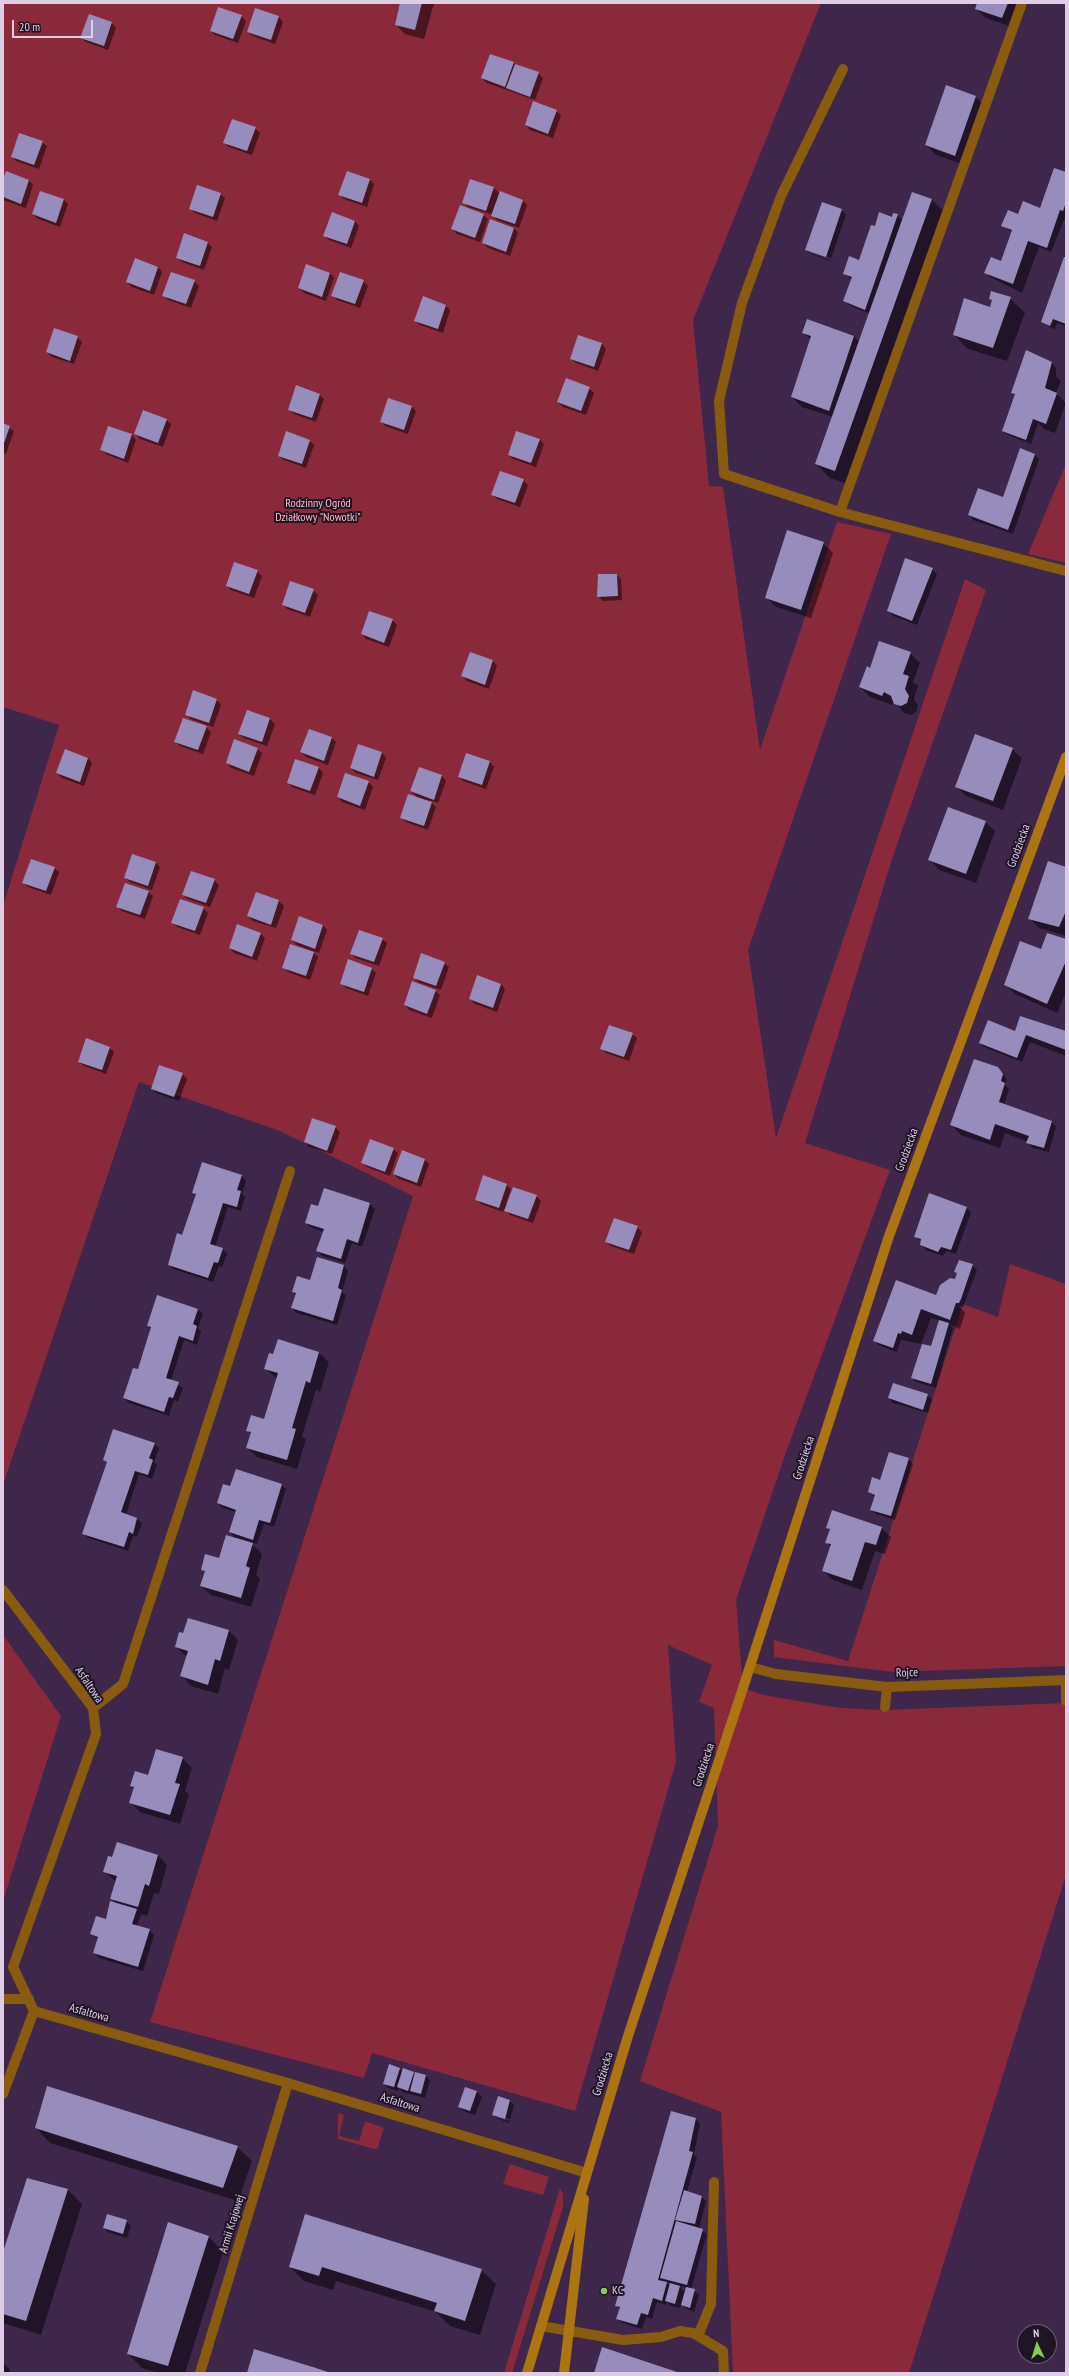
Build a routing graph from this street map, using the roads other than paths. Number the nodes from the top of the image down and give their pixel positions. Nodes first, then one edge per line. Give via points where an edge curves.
1 (1022, 3) edge
2 (843, 69) dead end
3 (840, 512) junction
4 (1066, 571) edge
5 (1066, 757) edge
6 (290, 1171) dead end
7 (3, 1590) edge
8 (750, 1667) junction
9 (1066, 1680) edge
10 (887, 1687) junction
11 (1066, 1701) edge
12 (885, 1707) dead end
13 (93, 1708) junction
14 (3, 1999) edge
15 (28, 1999) junction
16 (34, 2011) junction
17 (288, 2083) junction
18 (3, 2094) edge
19 (587, 2173) junction
20 (714, 2182) dead end
21 (541, 2326) junction
22 (569, 2331) junction
23 (698, 2336) junction
24 (200, 2373) edge
25 (527, 2373) edge
26 (564, 2373) edge
27 (724, 2373) edge

1 - 3 street
2 - 3 street via 780,196 742,303 719,401 724,474
3 - 4 street
5 - 8 street, Grodziecka via 889,1236
6 - 13 street via 123,1684
7 - 13 street, Asfaltowa
8 - 10 street, Rojce via 776,1674
8 - 19 street, Grodziecka via 628,2036
9 - 10 street, Rojce
9 - 11 street
10 - 12 street
13 - 15 street, Asfaltowa via 96,1734 13,1967
14 - 15 street
15 - 16 street, Asfaltowa
16 - 17 street, Asfaltowa
16 - 18 street
17 - 19 street, Asfaltowa
17 - 24 street, Armii Krajowej
19 - 21 street, Grodziecka
19 - 22 street, Grodziecka
20 - 23 street via 711,2304
21 - 22 street
21 - 25 street, Grodziecka
22 - 23 street via 623,2340 656,2338 680,2331
22 - 26 street, Grodziecka
23 - 27 street via 723,2351

